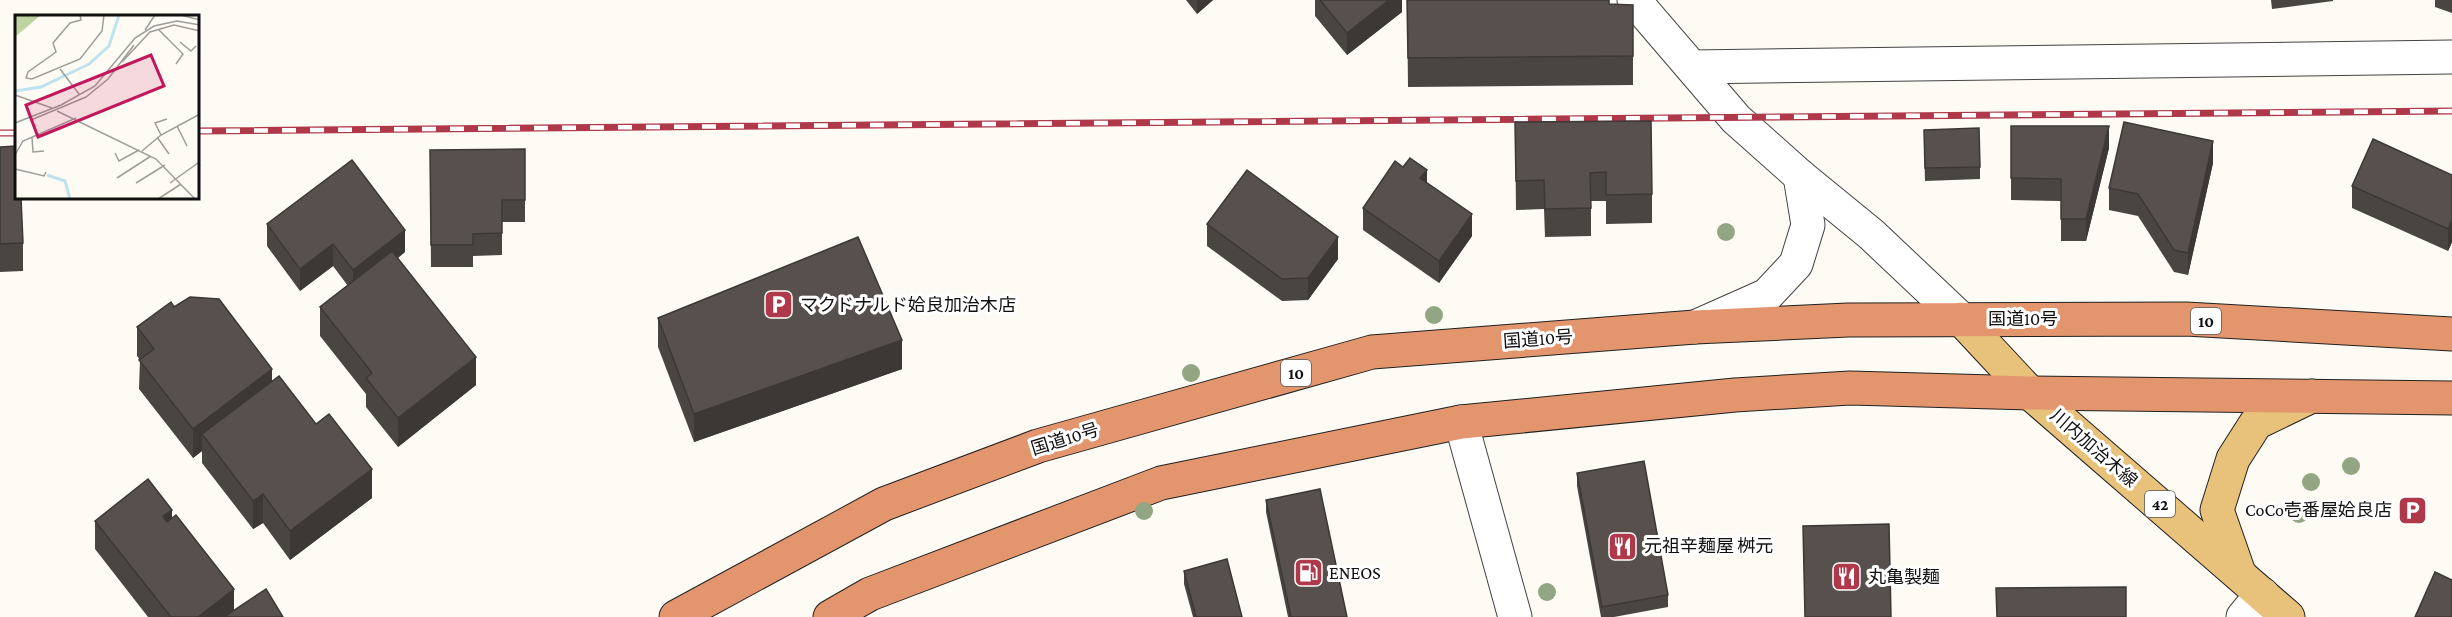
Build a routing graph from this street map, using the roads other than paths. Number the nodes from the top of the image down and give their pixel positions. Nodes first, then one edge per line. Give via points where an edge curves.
1 (1634, 0) edge
2 (2452, 57) edge
3 (1692, 67) junction
4 (1800, 176) junction
5 (1961, 319) junction
6 (1695, 327) junction
7 (2452, 334) edge
8 (2030, 393) junction
9 (2312, 396) junction
10 (2452, 398) edge
11 (1461, 422) junction
12 (2248, 595) edge
13 (676, 617) edge
14 (830, 617) edge
15 (1515, 617) edge
16 (2288, 617) edge

1 - 3 street
2 - 3 street
3 - 4 street via 1736,119
4 - 5 street via 1871,234
4 - 6 street via 1808,225 1796,264 1767,295
5 - 6 highway, 国道10号 / 10
5 - 7 highway, 国道10号 / 10 via 2186,320
5 - 8 main road, 川内加治木線 / 42
6 - 13 highway, 国道10号 / 10 via 1372,352 1038,446 884,504
8 - 9 highway
8 - 11 highway via 1850,388 1735,395
8 - 12 main road, 川内加治木線 / 42
9 - 10 highway
9 - 12 main road via 2256,423 2233,459 2217,510
11 - 14 highway via 1161,483 870,594
11 - 15 street
12 - 16 main road, 川内加治木線 / 42

